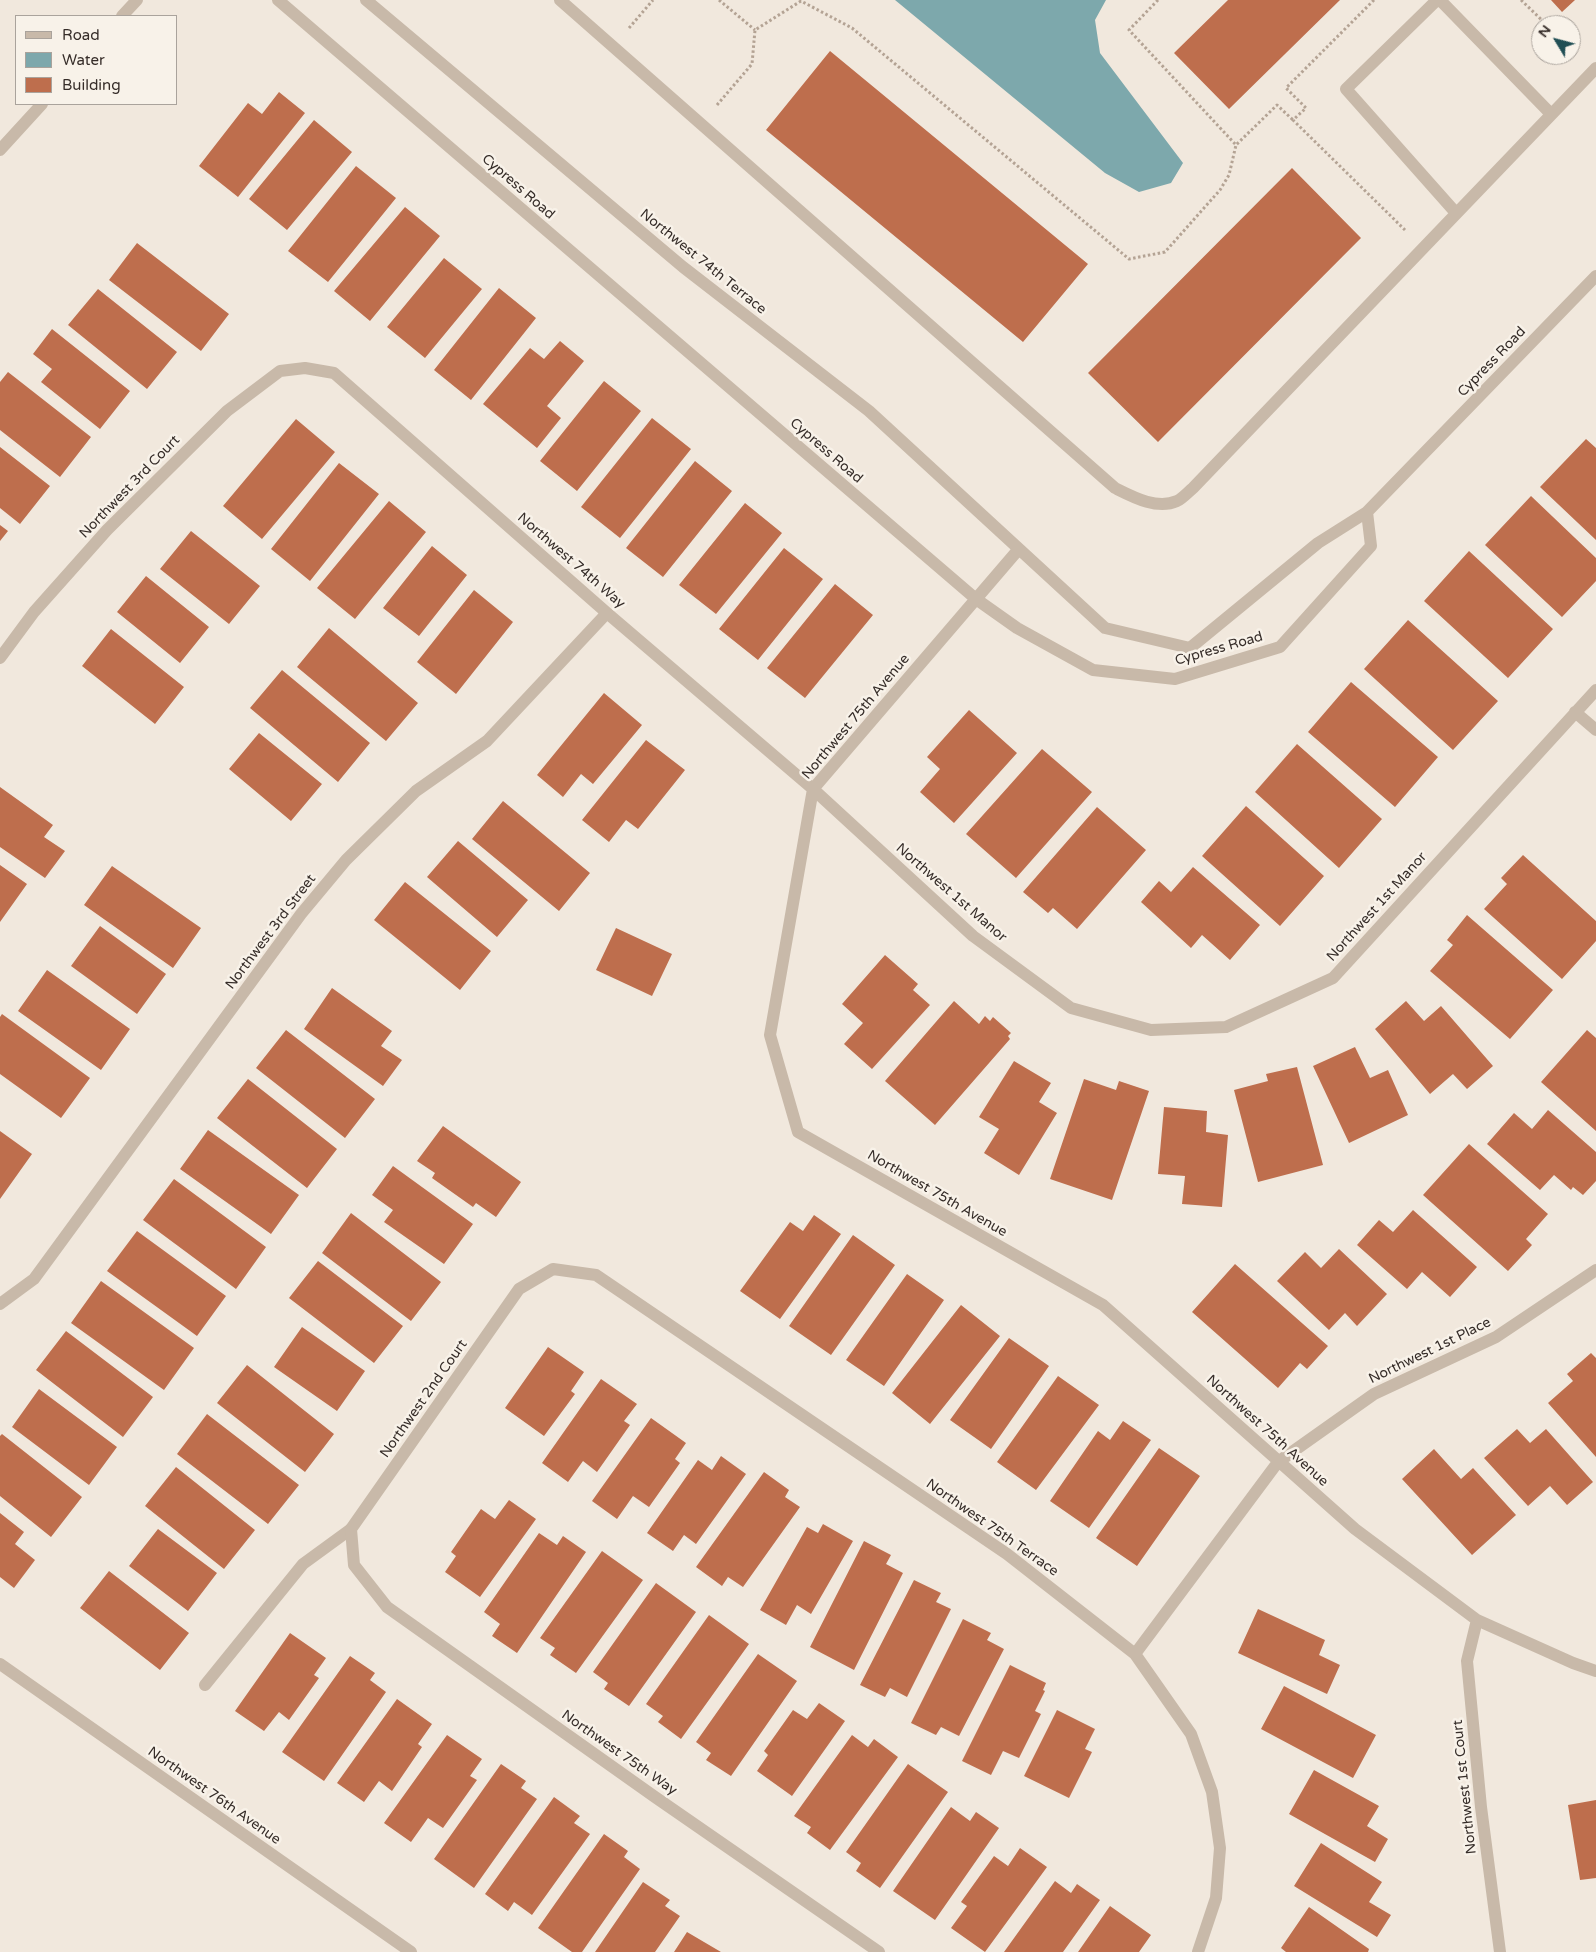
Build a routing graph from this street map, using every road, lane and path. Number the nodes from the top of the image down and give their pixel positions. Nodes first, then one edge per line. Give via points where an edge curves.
1 (137, 0) edge
2 (278, 0) edge
3 (366, 0) edge
4 (560, 0) edge
5 (653, 0) edge
6 (720, 0) edge
7 (1158, 0) edge
8 (1439, 0) edge
9 (1521, 0) edge
10 (123, 15) edge
11 (1537, 15) edge
12 (755, 30) junction
13 (612, 46) junction
14 (1596, 68) edge
15 (41, 105) edge
16 (1551, 114) junction
17 (1293, 120) dead end
18 (700, 124) junction
19 (1236, 145) junction
20 (0, 150) edge
21 (1456, 213) junction
22 (1596, 276) edge
23 (305, 368) joint
24 (1367, 512) junction
25 (1018, 550) junction
26 (976, 599) junction
27 (607, 613) junction
28 (0, 658) edge
29 (1596, 690) edge
30 (1575, 712) junction
31 (1596, 730) edge
32 (813, 789) junction
33 (553, 1269) joint
34 (1596, 1270) edge
35 (0, 1304) edge
36 (1278, 1462) junction
37 (351, 1529) junction
38 (1477, 1620) junction
39 (1135, 1654) junction
40 (0, 1664) edge
41 (1596, 1671) edge
42 (205, 1685) dead end
43 (412, 1952) edge
44 (879, 1952) edge
45 (1198, 1952) edge
46 (1500, 1952) edge

1 - 10 street
2 - 26 street, Cypress Road
3 - 25 street, Northwest 74th Terrace via 683,267 869,410
4 - 13 street
5 - 13 path
6 - 12 path
7 - 19 path via 1129,30
8 - 16 street
8 - 21 street via 1346,89
9 - 11 path
12 - 18 path via 752,64
12 - 19 path via 801,1 852,28 1129,259 1165,252 1220,190 1229,175
13 - 18 street
14 - 16 street
15 - 20 street
16 - 21 street
17 - 19 path via 1278,105
18 - 21 street via 1115,488 1138,500 1160,504 1177,501 1193,488
22 - 24 street, Cypress Road
23 - 27 street, Northwest 74th Way via 334,372
23 - 28 street, Northwest 3rd Court via 280,370 227,411 107,530 34,612
24 - 25 street, Cypress Road via 1318,543 1190,648 1104,628
24 - 26 street, Cypress Road via 1371,546 1280,647 1175,678 1093,670 1017,628
25 - 26 street, Northwest 75th Avenue
26 - 32 street, Northwest 75th Avenue
27 - 32 street, Northwest 74th Way
27 - 35 street, Northwest 3rd Street via 487,740 416,792 346,860 301,914 34,1278
29 - 30 street, Northwest 1st Manor
30 - 31 street
30 - 32 street, Northwest 1st Manor via 1333,978 1226,1027 1150,1030 1071,1008 974,936
32 - 36 street, Northwest 75th Avenue via 770,1036 798,1132 1103,1305
33 - 37 street, Northwest 2nd Court via 519,1288
33 - 39 street, Northwest 75th Terrace via 596,1274 1007,1554
34 - 36 street, Northwest 1st Place via 1496,1338 1374,1394
36 - 38 street, Northwest 75th Avenue via 1355,1529
36 - 39 street, Northwest 1st Place
37 - 42 street, Northwest 2nd Court via 303,1564
37 - 44 street, Northwest 75th Way via 354,1565 387,1607
38 - 41 street, Northwest 75th Avenue
38 - 46 street, Northwest 1st Court via 1467,1661 1481,1807
39 - 45 street, Northwest 75th Terrace via 1191,1734 1212,1792 1220,1848 1216,1898
40 - 43 street, Northwest 76th Avenue

